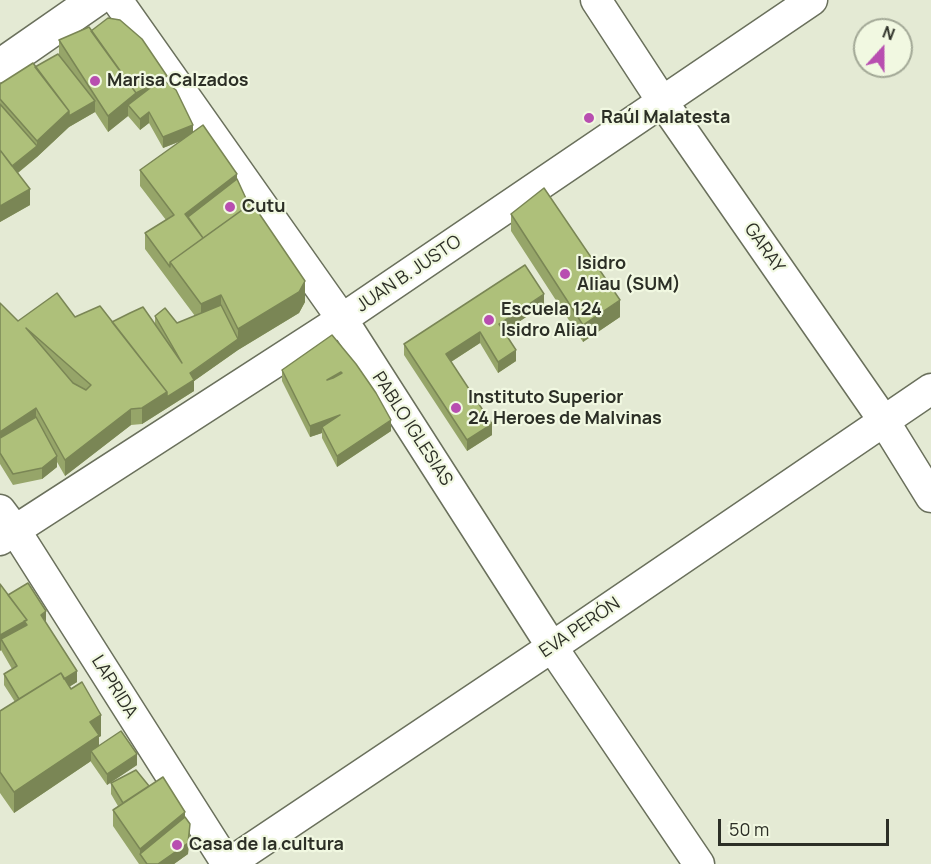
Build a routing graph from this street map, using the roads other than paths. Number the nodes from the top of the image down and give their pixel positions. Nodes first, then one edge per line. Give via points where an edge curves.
1 (57, 0) edge
2 (95, 0) edge
3 (117, 0) edge
4 (596, 0) edge
5 (812, 0) edge
6 (0, 38) edge
7 (0, 66) edge
8 (662, 101) junction
9 (342, 320) junction
10 (931, 390) edge
11 (884, 421) junction
12 (931, 497) edge
13 (5, 527) edge
14 (552, 647) junction
15 (227, 864) edge
16 (699, 864) edge

1 - 6 main road
2 - 7 main road
3 - 9 street, PABLO IGLESIAS
4 - 8 street, GARAY
5 - 8 street, JUAN B. JUSTO
8 - 9 street, JUAN B. JUSTO
8 - 11 street, GARAY
9 - 13 street, JUAN B. JUSTO
9 - 14 street, PABLO IGLESIAS
10 - 11 street, EVA PERÓN
11 - 12 street, GARAY
11 - 14 street, EVA PERÓN
13 - 15 street, LAPRIDA
14 - 15 street, EVA PERÓN
14 - 16 street, PABLO IGLESIAS

